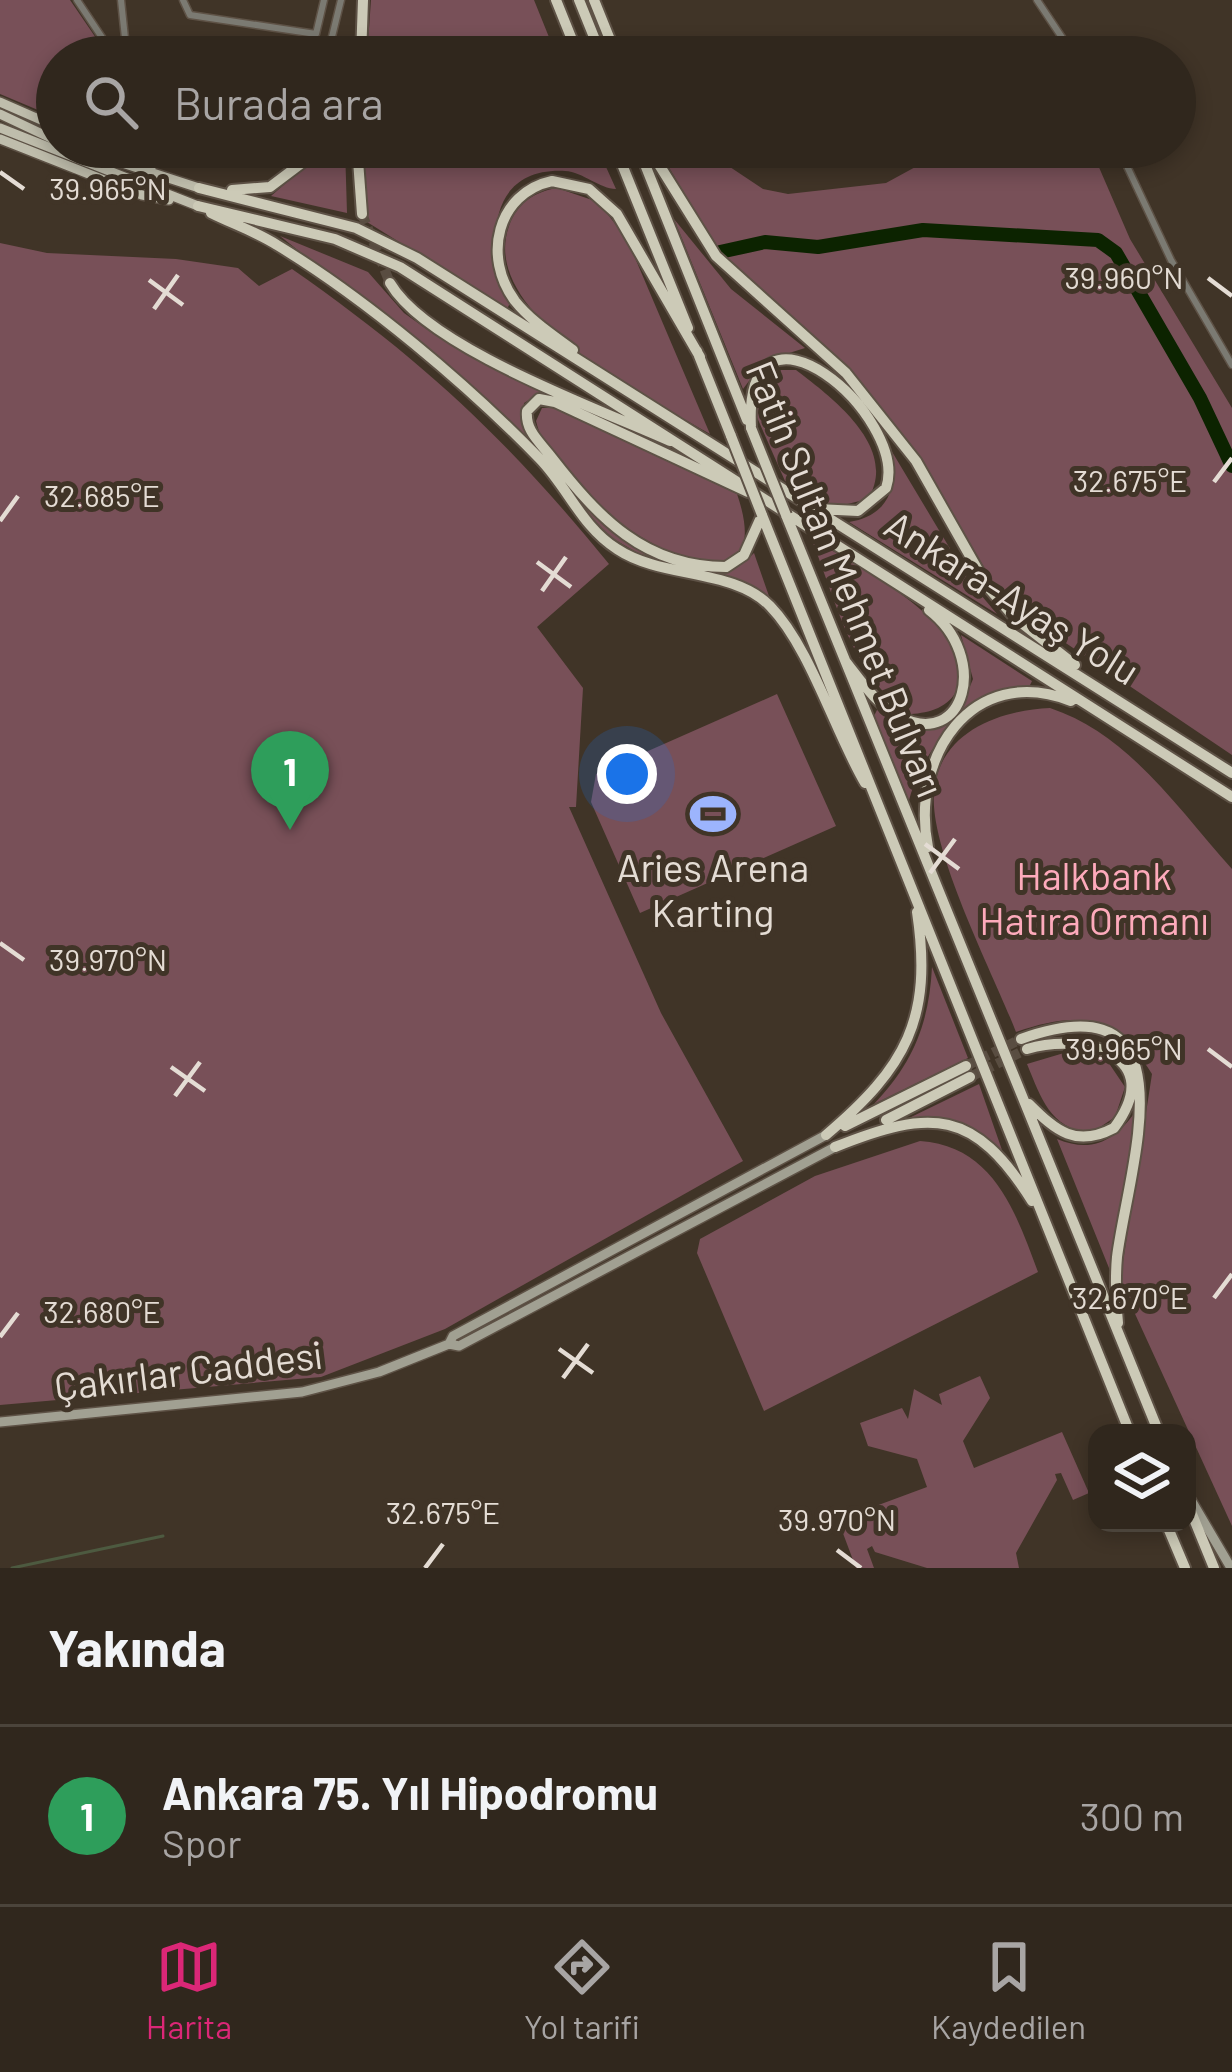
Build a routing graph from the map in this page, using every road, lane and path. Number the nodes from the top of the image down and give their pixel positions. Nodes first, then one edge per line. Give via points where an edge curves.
1 (77, 0) edge
2 (121, 0) edge
3 (183, 0) edge
4 (324, 0) edge
5 (341, 0) edge
6 (363, 0) edge
7 (556, 0) edge
8 (579, 0) edge
9 (594, 0) edge
10 (1037, 0) edge
11 (101, 36) edge
12 (125, 36) edge
13 (332, 36) edge
14 (360, 36) edge
15 (571, 36) edge
16 (594, 36) edge
17 (608, 36) edge
18 (1061, 36) edge
19 (0, 102) edge
20 (0, 114) edge
21 (36, 118) edge
22 (0, 128) edge
23 (36, 131) edge
24 (0, 140) edge
25 (36, 143) edge
26 (36, 154) edge
27 (72, 168) edge
28 (98, 168) edge
29 (134, 168) edge
30 (145, 168) edge
31 (298, 168) edge
32 (359, 168) edge
33 (624, 168) edge
34 (646, 168) edge
35 (660, 168) edge
36 (1128, 168) edge
37 (160, 176) junction
38 (199, 188) junction
39 (183, 200) junction
40 (198, 206) junction
41 (362, 214) tunnel mouth
42 (390, 283) tunnel mouth
43 (700, 357) junction
44 (1232, 365) edge
45 (622, 390) junction
46 (751, 428) junction
47 (704, 457) junction
48 (769, 500) junction
49 (813, 508) junction
50 (762, 514) junction
51 (846, 662) junction
52 (1135, 710) junction
53 (1103, 717) junction
54 (1232, 773) edge
55 (1232, 797) edge
56 (884, 815) junction
57 (933, 874) junction
58 (914, 891) junction
59 (1024, 1099) junction
60 (826, 1135) junction
61 (835, 1147) junction
62 (766, 1167) junction
63 (773, 1179) junction
64 (1046, 1222) junction
65 (1118, 1332) junction
66 (448, 1344) junction
67 (0, 1422) edge
68 (1126, 1424) edge
69 (1155, 1424) edge
70 (1196, 1512) edge
71 (1196, 1521) edge
72 (1170, 1532) edge
73 (1184, 1568) edge
74 (1214, 1568) edge
75 (1231, 1568) edge

1 - 11 street
2 - 12 street
3 - 4 street via 190,15 316,34
5 - 13 street
6 - 14 highway
7 - 15 highway
8 - 16 highway
9 - 17 highway
10 - 18 street
19 - 21 main road
20 - 23 main road
22 - 25 main road
24 - 26 main road
27 - 39 main road via 142,195
28 - 39 main road
29 - 37 main road
30 - 37 main road
31 - 38 highway via 260,190
32 - 41 highway
33 - 43 highway, Fatih Sultan Mehmet Bulvarı
34 - 46 highway, Fatih Sultan Mehmet Bulvarı
35 - 52 highway via 716,256 830,358 901,439 987,586
36 - 44 street
37 - 38 main road
38 - 45 highway via 373,235
39 - 40 main road
40 - 47 highway via 335,239 400,267
40 - 56 highway via 283,248 421,354 543,462 619,551 666,572 745,589 768,604
42 - 47 highway via 439,332
43 - 45 highway via 617,214 578,184 538,184 506,212 498,238 502,274 528,315
43 - 50 highway, Fatih Sultan Mehmet Bulvarı, bridge
45 - 49 highway, Ankara-Ayaş Yolu
46 - 49 highway via 756,379 789,356 819,369 878,433 890,456 886,488 858,511
46 - 51 highway, Fatih Sultan Mehmet Bulvarı, bridge
47 - 48 highway
48 - 50 highway via 555,402 539,399 526,410 529,429 596,514 643,548 726,567 749,548
48 - 51 highway via 947,625 968,680 944,715 909,720 886,708
48 - 53 highway, Ankara-Ayaş Yolu
49 - 52 highway, Ankara-Ayaş Yolu
50 - 56 highway, Fatih Sultan Mehmet Bulvarı
51 - 57 highway, Fatih Sultan Mehmet Bulvarı
52 - 54 highway, Ankara-Ayaş Yolu
53 - 55 highway, Ankara-Ayaş Yolu
53 - 57 highway via 1030,692 991,701 957,724 932,758 922,799
56 - 58 highway, Fatih Sultan Mehmet Bulvarı
57 - 59 highway, Fatih Sultan Mehmet Bulvarı
58 - 60 highway via 923,969 917,1021 879,1086
58 - 64 highway, Fatih Sultan Mehmet Bulvarı
59 - 65 highway, Fatih Sultan Mehmet Bulvarı
59 - 65 highway via 1058,1132 1085,1138 1114,1128 1130,1099 1124,1067 1104,1047 1024,1044 1051,1029 1096,1030 1127,1049 1138,1067 1144,1099 1118,1256
60 - 61 highway via 968,1071
60 - 62 main road, Çakırlar Caddesi
61 - 63 main road, Çakırlar Caddesi
61 - 64 highway via 894,1123 930,1120 965,1129 1007,1161
62 - 63 main road
62 - 66 main road, Çakırlar Caddesi
63 - 66 main road, Çakırlar Caddesi via 459,1346
64 - 68 highway, Fatih Sultan Mehmet Bulvarı
65 - 69 highway, Fatih Sultan Mehmet Bulvarı
66 - 67 main road, Çakırlar Caddesi via 324,1389
70 - 75 main road
71 - 74 highway
72 - 73 highway

